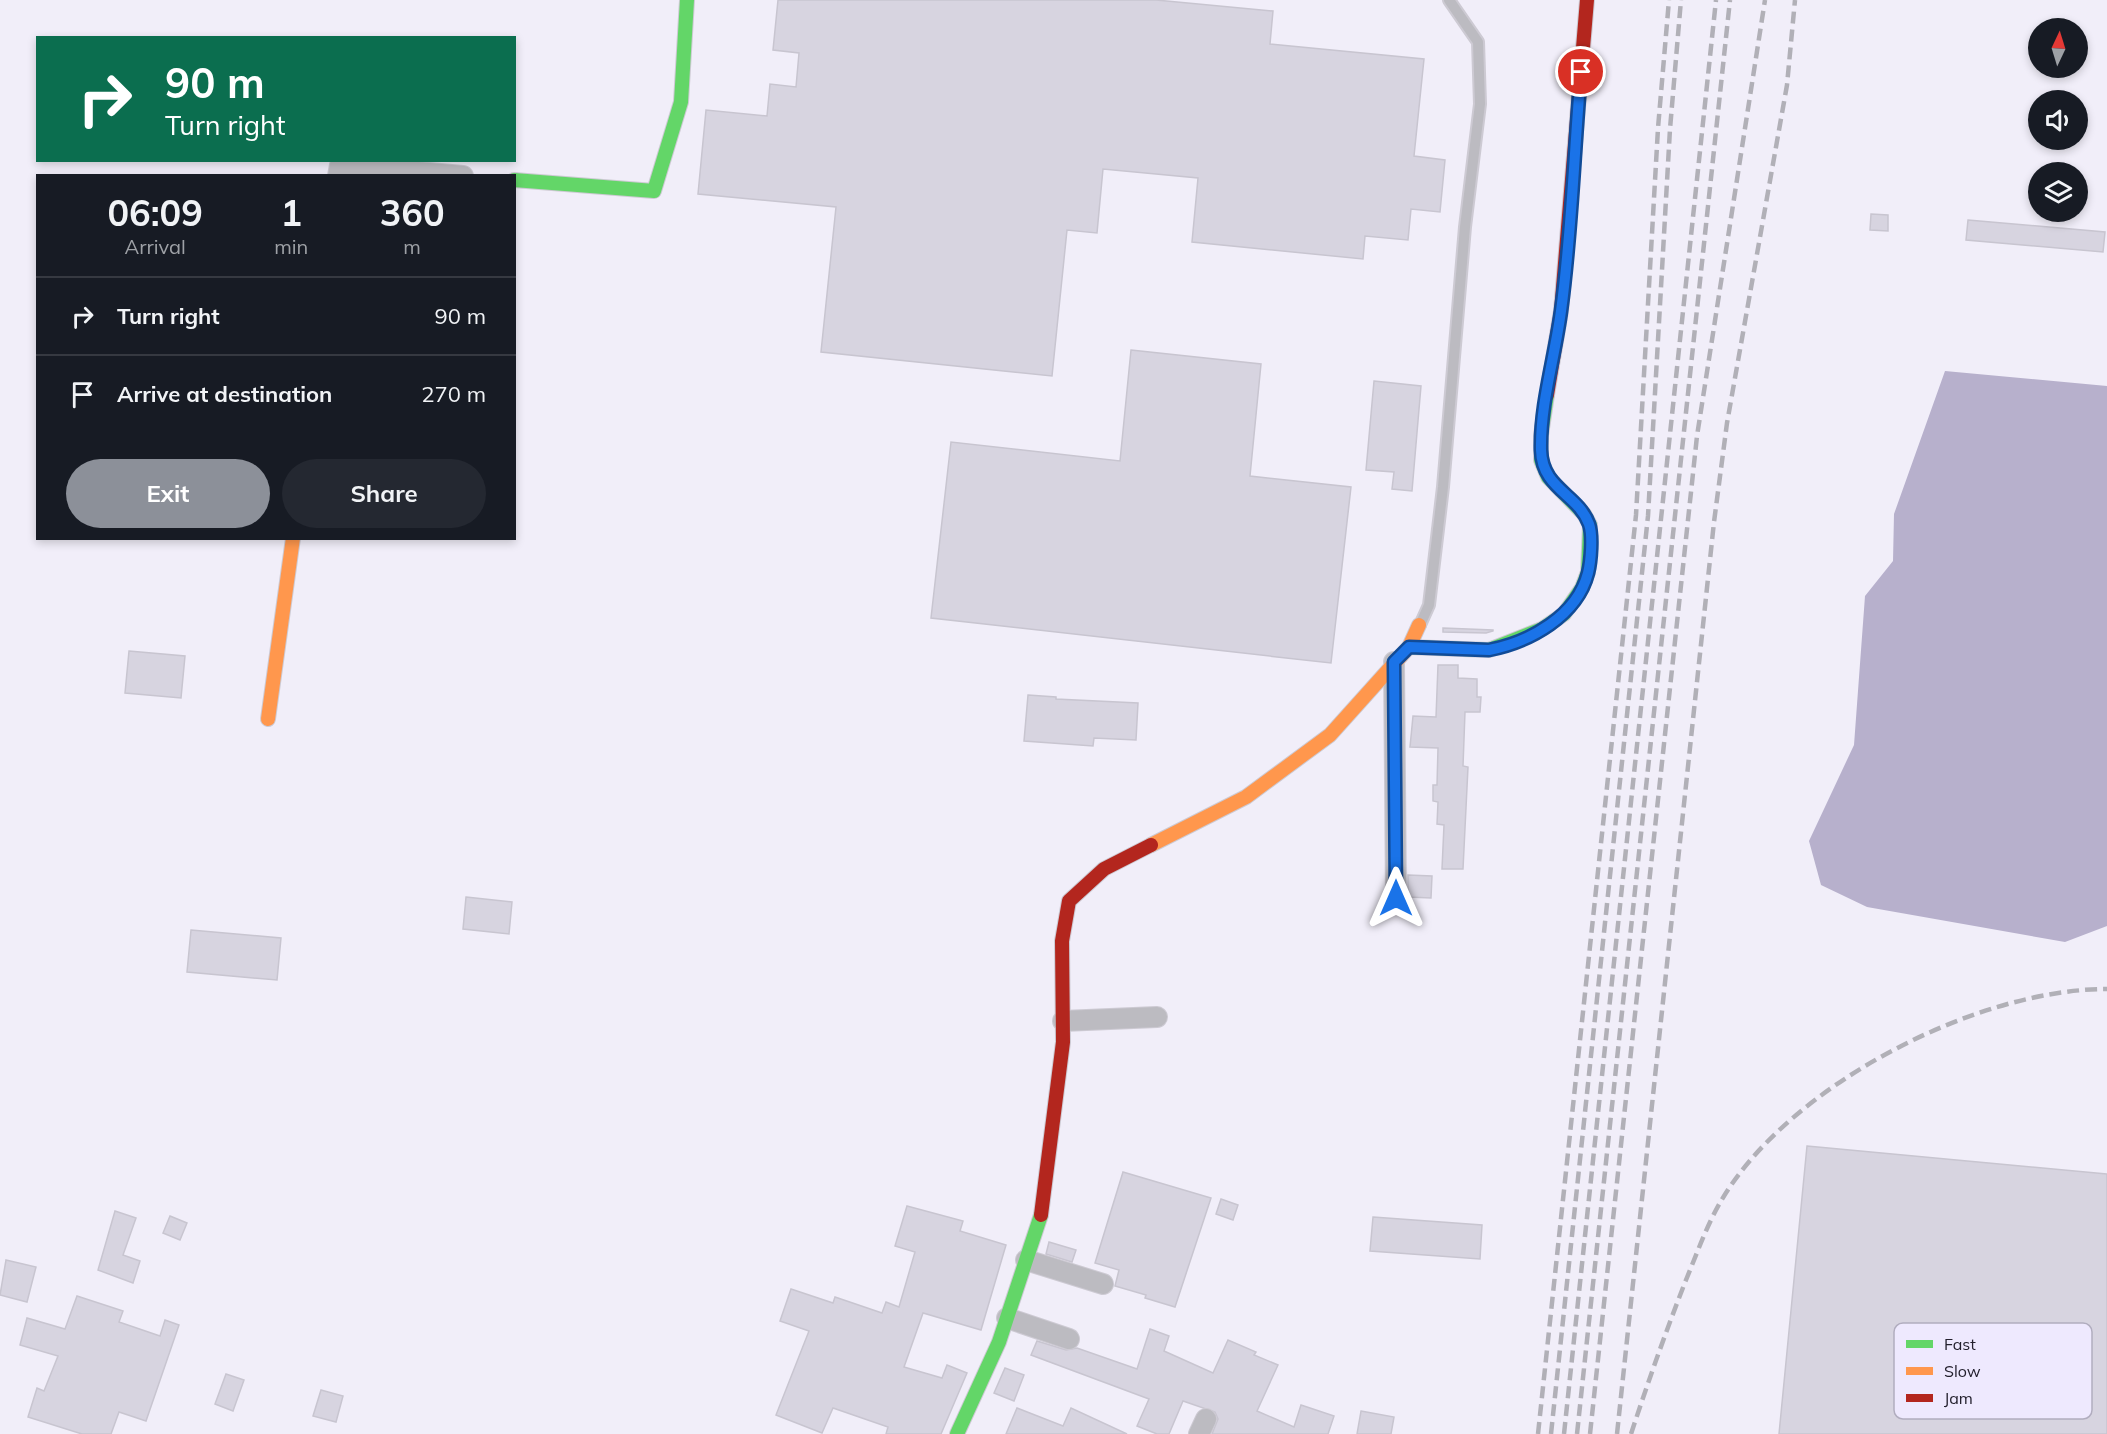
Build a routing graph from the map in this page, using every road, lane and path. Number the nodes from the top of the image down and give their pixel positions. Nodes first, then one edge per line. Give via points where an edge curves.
1 (687, 0) edge
2 (1449, 0) edge
3 (1587, 0) edge
4 (338, 174) edge
5 (441, 174) edge
6 (516, 180) edge
7 (293, 540) edge
8 (1419, 625) joint
9 (1409, 647) junction
10 (1394, 662) junction
11 (268, 719) dead end
12 (1396, 898) dead end
13 (1157, 1017) dead end
14 (1063, 1021) junction
15 (1026, 1260) junction
16 (1103, 1284) dead end
17 (1007, 1318) junction
18 (1069, 1340) dead end
19 (957, 1434) edge

1 - 6 street via 681,102 654,191
2 - 8 lane via 1478,42 1480,104 1465,227 1443,487 1429,604
3 - 9 street via 1561,310 1541,435 1541,460 1548,477 1590,525 1588,572 1564,614 1502,648
4 - 5 street via 340,165
7 - 11 street
8 - 9 street
9 - 10 street
10 - 12 street
10 - 14 street via 1330,735 1246,797 1104,869 1069,901 1062,941
13 - 14 street
14 - 15 street via 1041,1215
15 - 16 street
15 - 17 street
17 - 18 street
17 - 19 street

